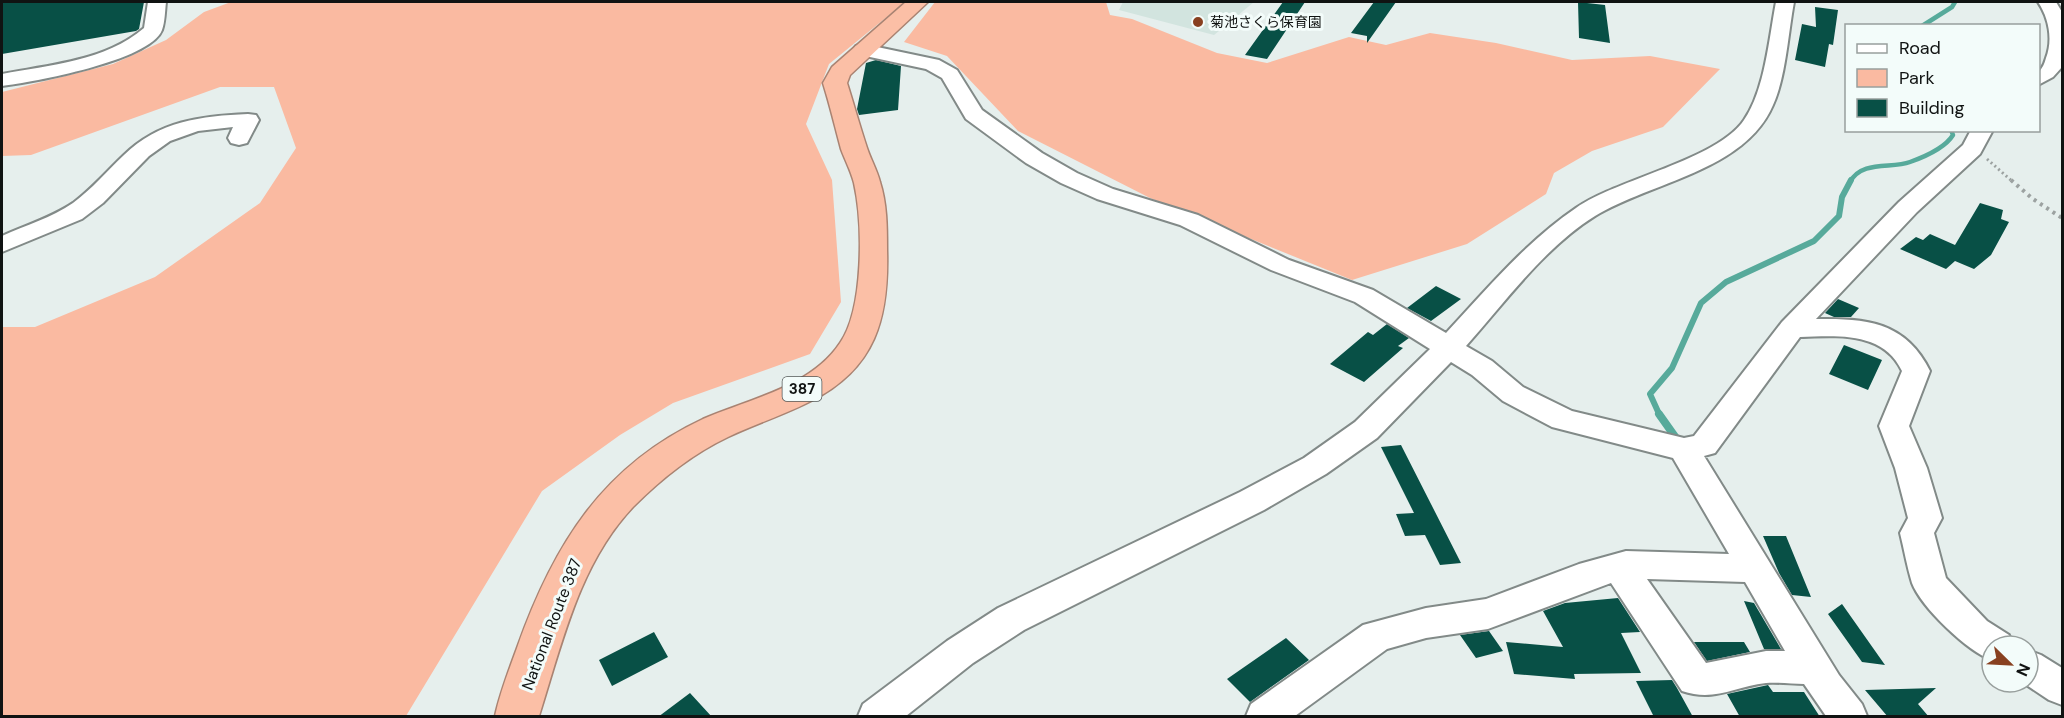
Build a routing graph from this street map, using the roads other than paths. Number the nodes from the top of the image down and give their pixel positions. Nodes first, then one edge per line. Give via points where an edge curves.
1 (157, 2) edge
2 (918, 2) edge
3 (1785, 2) edge
4 (2047, 2) edge
5 (863, 50) junction
6 (2040, 77) edge
7 (2, 80) edge
8 (239, 138) dead end
9 (1977, 140) edge
10 (2, 245) edge
11 (1792, 328) junction
12 (1449, 347) junction
13 (1684, 449) junction
14 (1619, 567) junction
15 (1756, 568) junction
16 (1980, 636) edge
17 (1815, 668) junction
18 (2040, 674) edge
19 (2062, 688) edge
20 (517, 717) edge
21 (877, 717) edge
22 (1265, 717) edge
23 (1848, 717) edge

1 - 7 street via 153,30 135,45 96,59
2 - 5 highway, National Route 387 / 387
3 - 12 street via 1768,90 1752,125 1736,141 1713,154 1587,211 1532,256
4 - 6 street via 2059,47 2052,67
5 - 12 street via 932,64 950,74 974,114 1069,178 1105,194 1189,220 1280,265 1364,296
5 - 20 highway, National Route 387 / 387 via 840,72 835,83 867,183 870,210 870,295 864,328 853,351 827,376 673,452 608,511 581,546 566,575
8 - 10 street via 249,120 179,129 152,142 72,214
9 - 11 street
11 - 13 street via 1704,445
11 - 16 street via 1843,328 1876,333 1904,351 1916,371 1894,426 1925,518 1917,533 1930,584
12 - 13 street via 1513,394 1563,420
12 - 21 street via 1366,430 1315,466 1011,619 960,652
13 - 15 street
14 - 15 street
14 - 17 street via 1695,679 1708,680 1766,667
14 - 22 street via 1488,614 1426,623 1376,636
15 - 17 street
17 - 23 street
18 - 19 street

